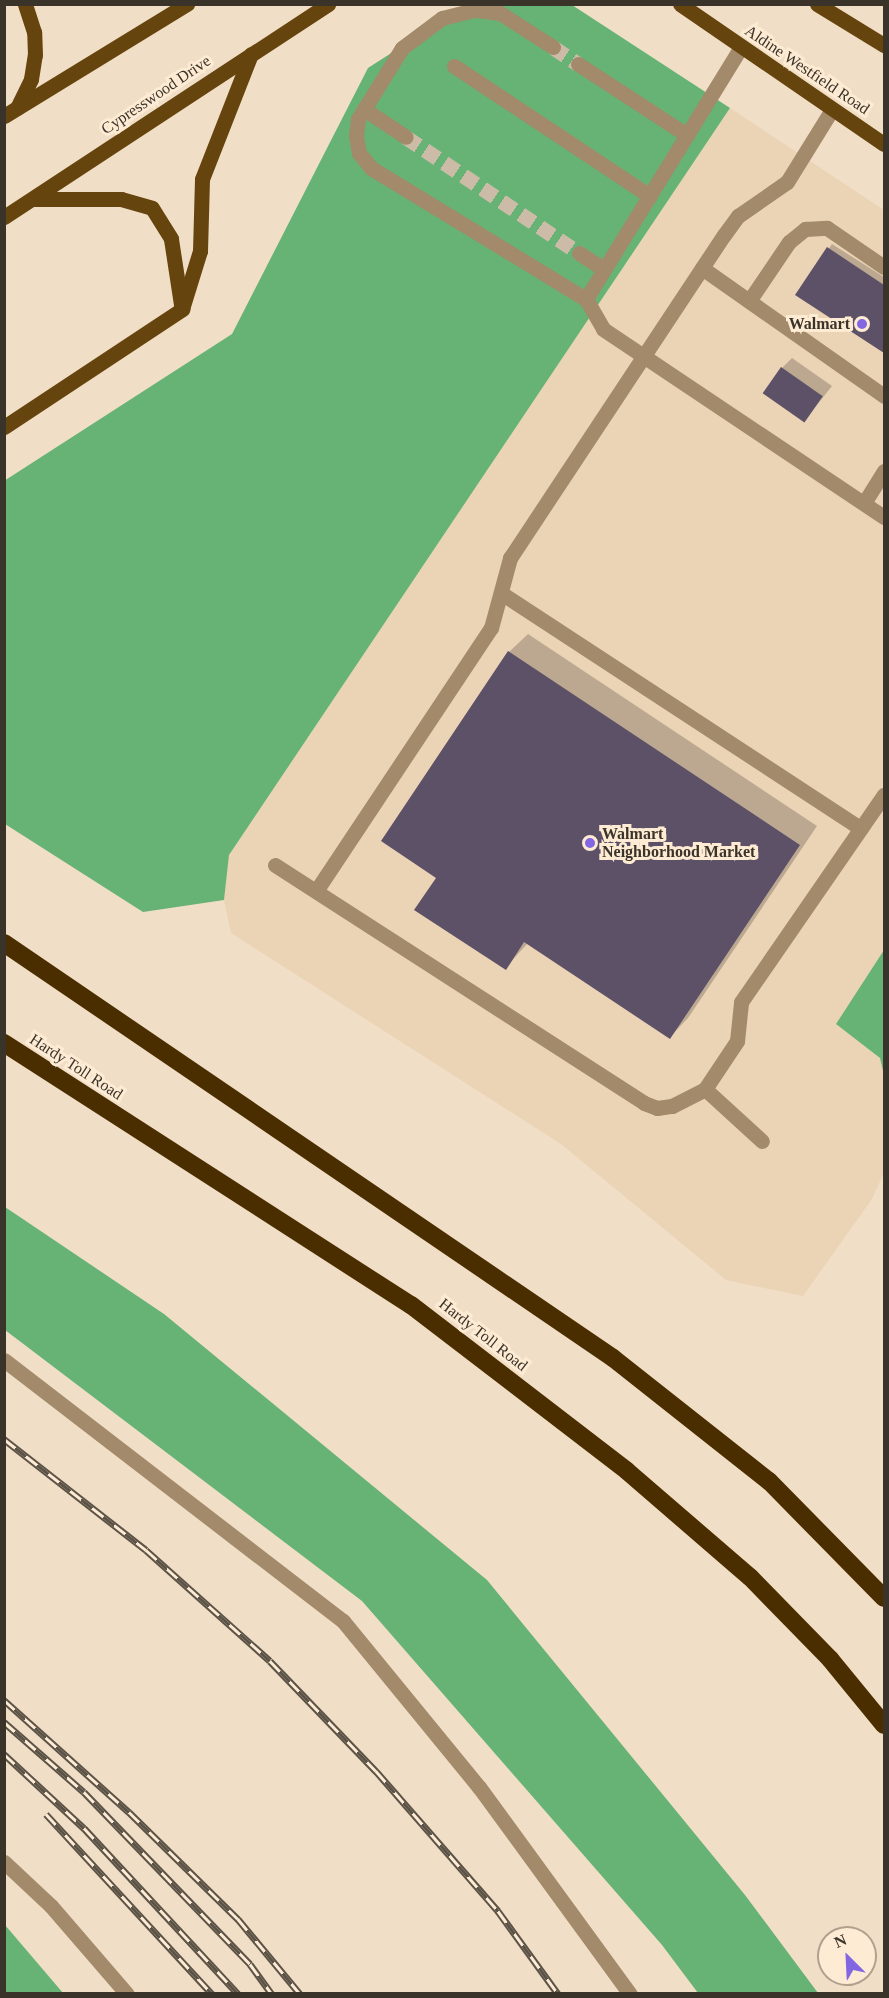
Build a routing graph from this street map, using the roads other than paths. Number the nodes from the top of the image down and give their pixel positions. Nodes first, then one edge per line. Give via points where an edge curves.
1 (26, 4) edge
2 (187, 4) edge
3 (328, 4) edge
4 (681, 4) edge
5 (817, 4) edge
6 (885, 45) edge
7 (553, 47) tunnel mouth
8 (741, 47) junction
9 (251, 54) junction
10 (578, 64) tunnel mouth
11 (454, 66) dead end
12 (364, 109) junction
13 (831, 111) junction
14 (11, 112) edge
15 (687, 135) junction
16 (406, 137) tunnel mouth
17 (885, 144) edge
18 (650, 195) junction
19 (33, 199) junction
20 (4, 217) edge
21 (579, 253) tunnel mouth
22 (885, 267) edge
23 (702, 268) junction
24 (604, 269) junction
25 (586, 298) junction
26 (749, 301) junction
27 (182, 309) junction
28 (643, 357) junction
29 (885, 396) edge
30 (4, 427) edge
31 (885, 471) edge
32 (864, 503) junction
33 (885, 517) edge
34 (501, 593) junction
35 (885, 795) edge
36 (861, 829) junction
37 (275, 865) dead end
38 (316, 891) junction
39 (4, 943) edge
40 (4, 1043) edge
41 (705, 1089) junction
42 (762, 1141) dead end
43 (4, 1360) edge
44 (885, 1598) edge
45 (885, 1725) edge
46 (4, 1862) edge
47 (127, 1994) edge
48 (630, 1994) edge

1 - 14 main road via 34,32 35,56 31,79
2 - 14 main road
3 - 9 main road, Cypresswood Drive
4 - 8 main road, Aldine Westfield Road
5 - 6 main road
7 - 12 lane via 500,13 474,10 442,18 402,48
8 - 13 main road, Aldine Westfield Road
8 - 15 lane
9 - 19 main road, Cypresswood Drive
9 - 27 main road via 202,180 200,251
10 - 15 lane
11 - 18 lane
12 - 16 lane
12 - 25 lane via 356,136 359,153 371,168
13 - 17 main road, Aldine Westfield Road
13 - 23 lane via 787,182 738,216
15 - 18 lane
18 - 24 lane
19 - 20 main road, Cypresswood Drive
19 - 27 main road via 121,199 152,208 171,240
21 - 24 lane
22 - 26 lane via 827,228 805,229 789,242
23 - 26 lane
23 - 28 lane
24 - 25 lane
25 - 28 lane via 603,329
26 - 29 lane
27 - 30 main road
28 - 32 lane
28 - 34 lane via 510,558
31 - 32 lane
32 - 33 lane
34 - 36 lane
34 - 38 lane via 491,627
35 - 36 lane
36 - 41 lane via 741,1002 737,1041
37 - 38 lane
38 - 41 lane via 644,1103 657,1108 672,1107
39 - 44 highway via 613,1358 769,1481
40 - 45 highway, Hardy Toll Road via 411,1305 627,1471 750,1577 830,1659
41 - 42 lane
43 - 48 lane via 343,1621 479,1787
46 - 47 lane via 51,1906

